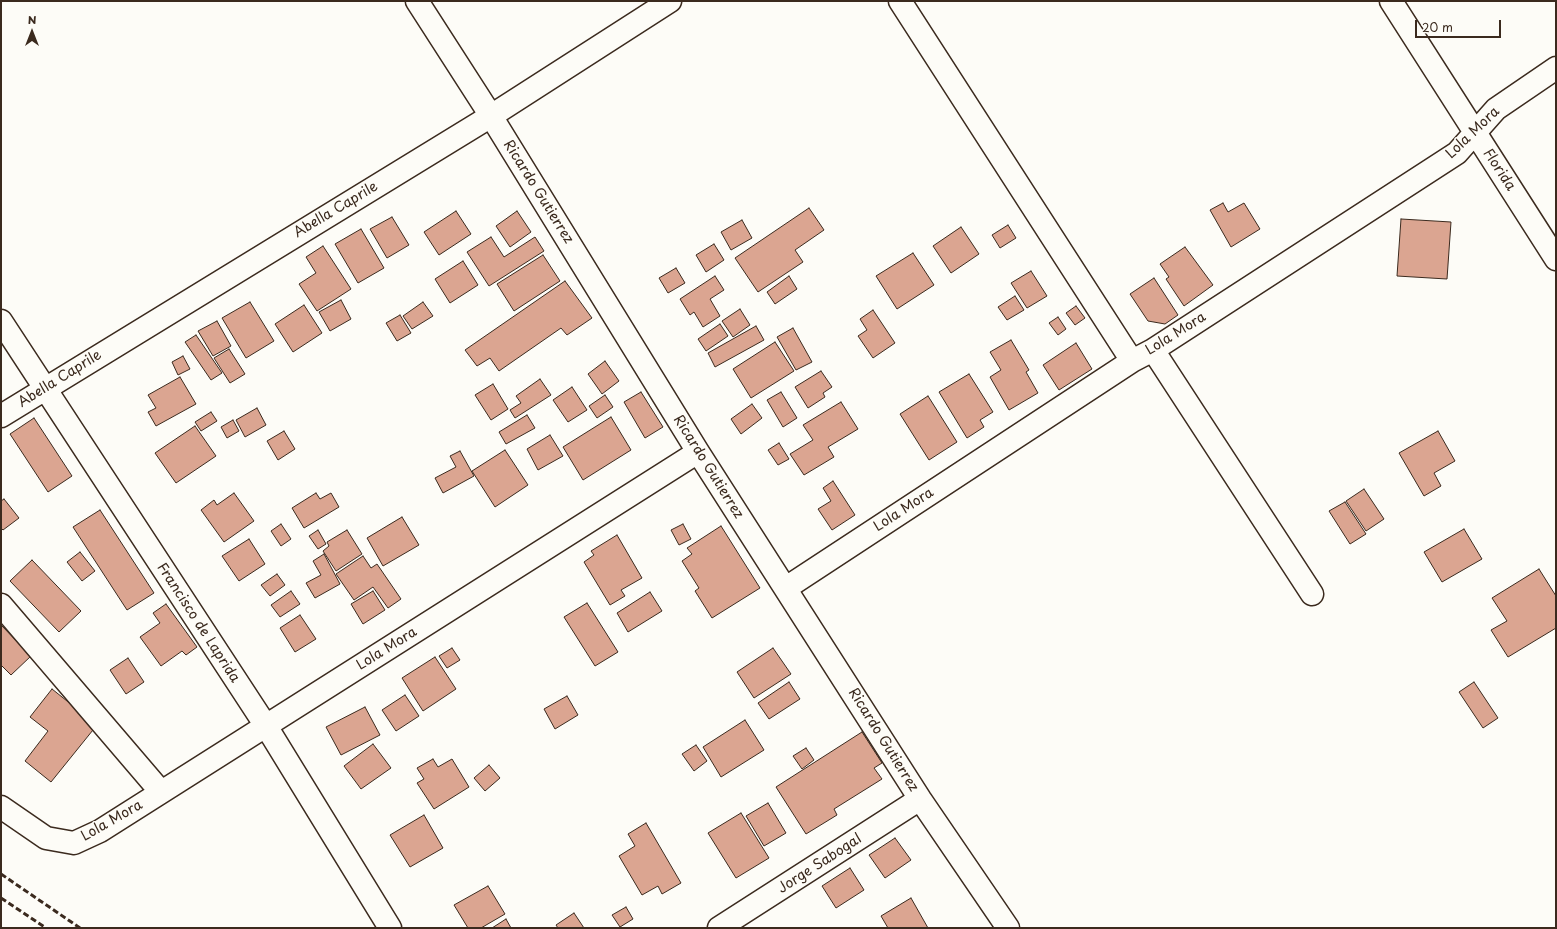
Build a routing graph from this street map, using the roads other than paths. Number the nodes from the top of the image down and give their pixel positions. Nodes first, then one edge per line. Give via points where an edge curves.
1 (417, 1) edge
2 (670, 1) edge
3 (900, 1) edge
4 (1390, 1) edge
5 (1556, 68) edge
6 (491, 116) junction
7 (1476, 133) junction
8 (1556, 259) edge
9 (1, 321) edge
10 (1153, 350) junction
11 (1132, 361) junction
12 (45, 388) junction
13 (1, 416) edge
14 (698, 452) junction
15 (786, 588) junction
16 (1312, 594) dead end
17 (1, 605) edge
18 (266, 726) junction
19 (161, 792) junction
20 (920, 799) junction
21 (1, 807) edge
22 (390, 928) edge
23 (719, 928) edge
24 (1008, 928) edge

1 - 6 street, Ricardo Gutierrez
2 - 6 street, Abella Caprile
3 - 11 street
4 - 7 street, Florida
5 - 7 street, Lola Mora via 1496,109
6 - 12 street, Abella Caprile
6 - 14 street, Ricardo Gutierrez
7 - 8 street, Florida
7 - 10 street, Lola Mora via 1457,153
9 - 12 street, Francisco de Laprida
10 - 11 street, Lola Mora
10 - 16 street
11 - 15 street, Lola Mora
12 - 13 street, Abella Caprile
12 - 18 street, Francisco de Laprida
14 - 15 street, Ricardo Gutierrez
14 - 18 street, Lola Mora
15 - 20 street, Ricardo Gutierrez
17 - 19 street
18 - 19 street, Lola Mora
18 - 22 street, Francisco de Laprida
19 - 21 street, Lola Mora via 100,831 74,843 46,838
20 - 23 street, Jorge Sabogal
20 - 24 street, Ricardo Gutierrez

